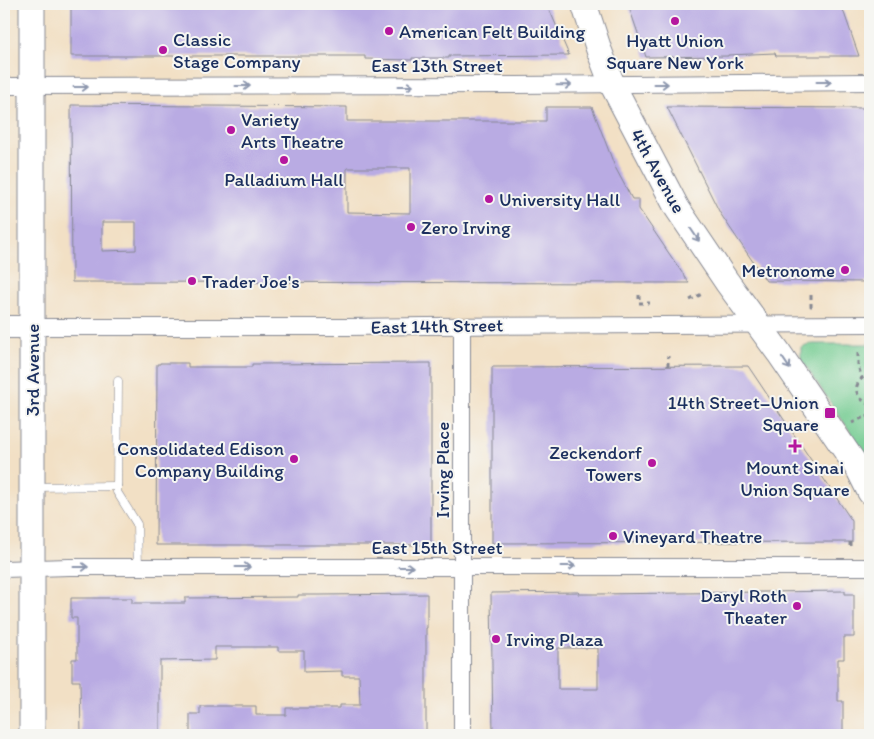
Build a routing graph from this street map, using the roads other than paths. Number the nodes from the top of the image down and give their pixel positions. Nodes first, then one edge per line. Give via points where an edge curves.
1 (32, 4) edge
2 (584, 4) edge
3 (870, 82) edge
4 (612, 84) junction
5 (4, 86) edge
6 (32, 86) junction
7 (757, 324) junction
8 (870, 324) edge
9 (32, 326) junction
10 (462, 326) junction
11 (4, 327) edge
12 (118, 381) dead end
13 (117, 486) junction
14 (32, 487) junction
15 (870, 492) edge
16 (870, 566) edge
17 (138, 567) junction
18 (462, 567) junction
19 (32, 568) junction
20 (4, 569) edge
21 (32, 735) edge
22 (462, 735) edge

1 - 6 main road, 3rd Avenue
2 - 4 main road, 4th Avenue
4 -> 3 street, East 13th Street
6 -> 4 street, East 13th Street
4 -> 7 main road, 4th Avenue via 677,208
5 - 6 street, East 13th Street
6 - 9 main road, 3rd Avenue
7 - 8 street, East 14th Street
7 - 10 street, East 14th Street
7 -> 15 main road, 4th Avenue via 859,470
9 - 10 street, East 14th Street
9 - 11 main road, East 14th Street
9 - 14 main road, 3rd Avenue
10 - 18 street, Irving Place
12 - 13 lane
13 - 14 lane
13 - 17 lane via 117,492 137,524
14 - 19 main road, 3rd Avenue
18 -> 16 street, East 15th Street
17 -> 18 street, East 15th Street
19 -> 17 street, East 15th Street
18 - 22 street, Irving Place
19 - 20 street, East 15th Street
19 - 21 main road, 3rd Avenue

